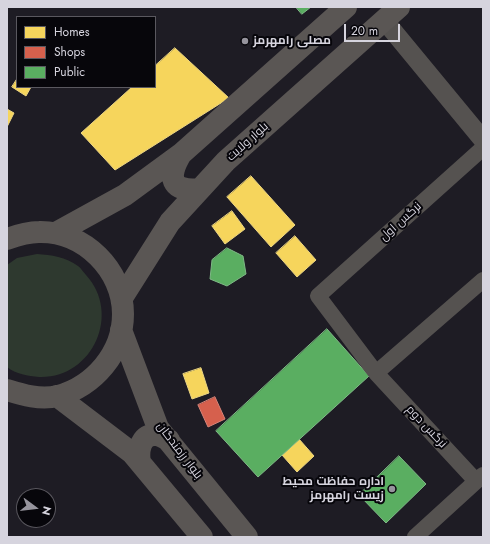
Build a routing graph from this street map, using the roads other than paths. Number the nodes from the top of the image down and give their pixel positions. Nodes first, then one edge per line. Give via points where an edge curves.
1 (346, 7) edge
2 (391, 14) edge
3 (483, 140) edge
4 (483, 148) edge
5 (181, 154) junction
6 (200, 189) junction
7 (12, 233) edge
8 (56, 233) junction
9 (483, 280) edge
10 (318, 296) joint
11 (122, 298) junction
12 (121, 330) junction
13 (376, 373) junction
14 (16, 393) edge
15 (57, 396) junction
16 (7, 409) edge
17 (168, 440) junction
18 (140, 462) junction
19 (480, 478) edge
20 (202, 537) edge
21 (247, 537) edge
22 (415, 537) edge

1 - 5 main road
2 - 3 street
2 - 6 main road, بلوار ولایت via 226,161
4 - 10 street, نرگس اول
5 - 6 main road via 173,167 173,179 177,186 182,188
5 - 8 main road via 125,195
6 - 11 main road, بلوار ولایت via 170,222
7 - 8 main road
8 - 11 main road via 79,241 99,255 113,275
9 - 13 street
10 - 13 street, نرگس دوم
11 - 12 main road
12 - 15 main road via 113,353 99,373 80,387
12 - 17 main road, بلوار رزمندگان via 158,428
13 - 19 street, نرگس دوم
14 - 15 main road via 41,397
14 - 16 main road
15 - 18 main road via 132,453
17 - 18 main road via 152,435 146,438 138,455
17 - 21 main road, بلوار رزمندگان
18 - 20 main road
19 - 22 street

